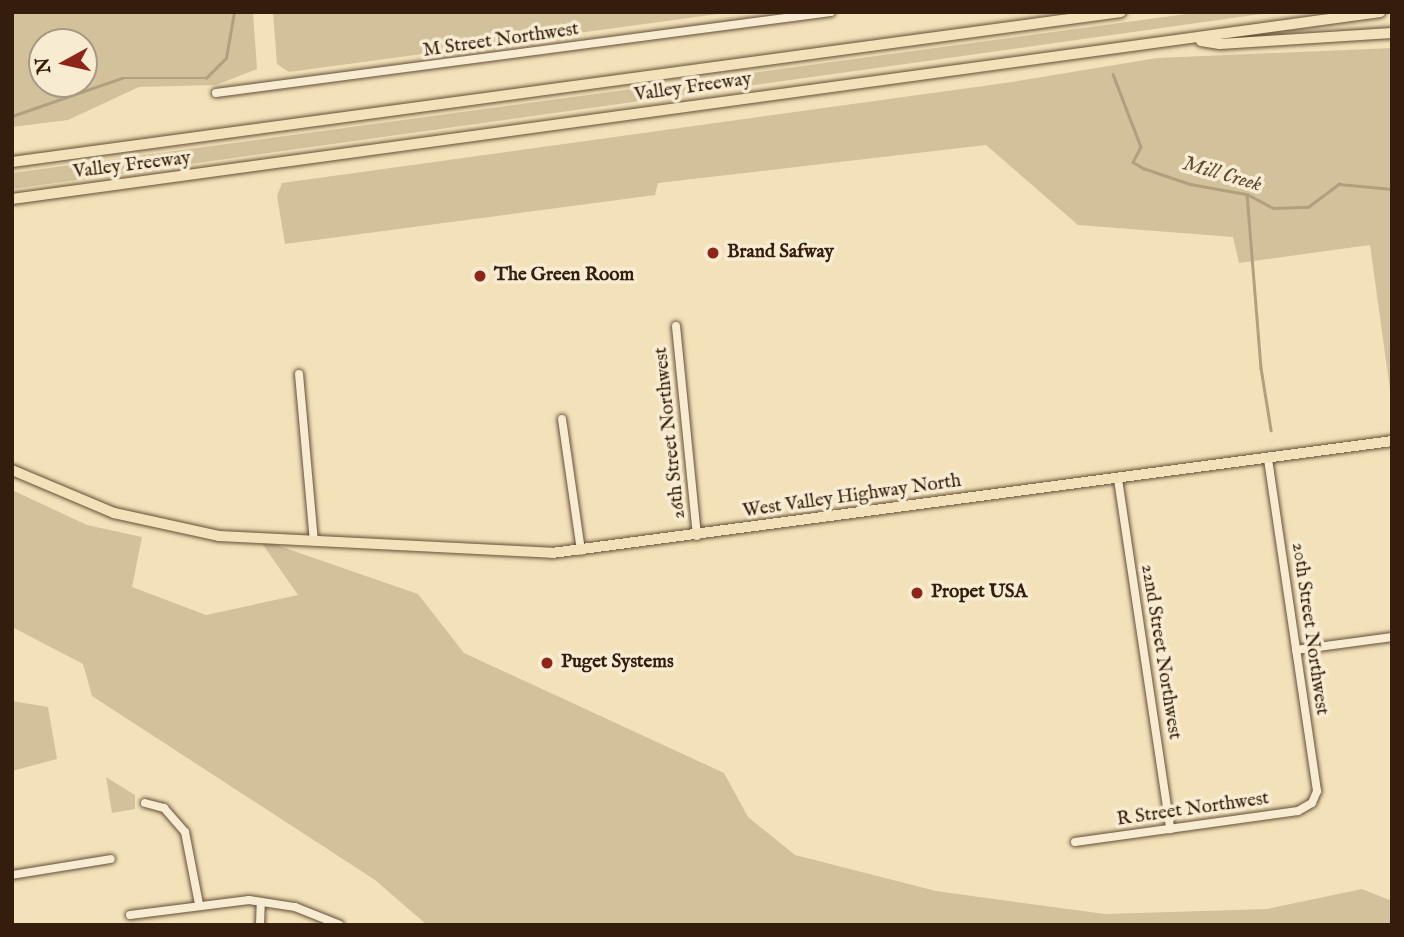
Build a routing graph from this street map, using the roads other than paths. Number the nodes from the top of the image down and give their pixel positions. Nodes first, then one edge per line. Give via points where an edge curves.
1 (831, 12) edge
2 (1097, 12) edge
3 (1121, 12) edge
4 (1380, 12) edge
5 (1013, 27) junction
6 (1392, 33) edge
7 (1187, 38) junction
8 (216, 93) dead end
9 (12, 162) edge
10 (12, 199) edge
11 (676, 326) dead end
12 (299, 374) dead end
13 (562, 419) dead end
14 (1392, 441) edge
15 (1268, 459) junction
16 (12, 470) edge
17 (1118, 479) junction
18 (697, 536) junction
19 (314, 541) junction
20 (581, 551) junction
21 (1392, 637) edge
22 (1296, 650) junction
23 (145, 803) dead end
24 (1312, 803) joint
25 (1170, 829) junction
26 (1075, 842) dead end
27 (111, 859) dead end
28 (12, 875) edge
29 (261, 902) junction
30 (200, 904) junction
31 (130, 915) dead end
32 (260, 925) edge
33 (340, 925) edge

1 - 8 street, M Street Northwest
2 - 5 highway
3 - 5 highway, Valley Freeway
4 - 7 highway, Valley Freeway
5 - 9 highway, Valley Freeway
6 - 7 highway via 1220,44
7 - 10 highway, Valley Freeway
11 - 18 street, 26th Street Northwest
12 - 19 street
13 - 20 street
14 - 15 main road, West Valley Highway North
15 - 17 main road, West Valley Highway North
15 - 22 street, 20th Street Northwest
16 - 19 main road, West Valley Highway North via 145,522 219,536
17 - 18 main road, West Valley Highway North
17 - 25 street, 22nd Street Northwest
18 - 20 main road, West Valley Highway North
19 - 20 main road, West Valley Highway North via 499,553
21 - 22 street
22 - 24 street, 20th Street Northwest via 1317,790
23 - 30 street via 164,808 185,832
24 - 25 street, R Street Northwest via 1298,811
25 - 26 street, R Street Northwest
27 - 28 street
29 - 30 street
29 - 32 street
29 - 33 street via 295,907
30 - 31 street

